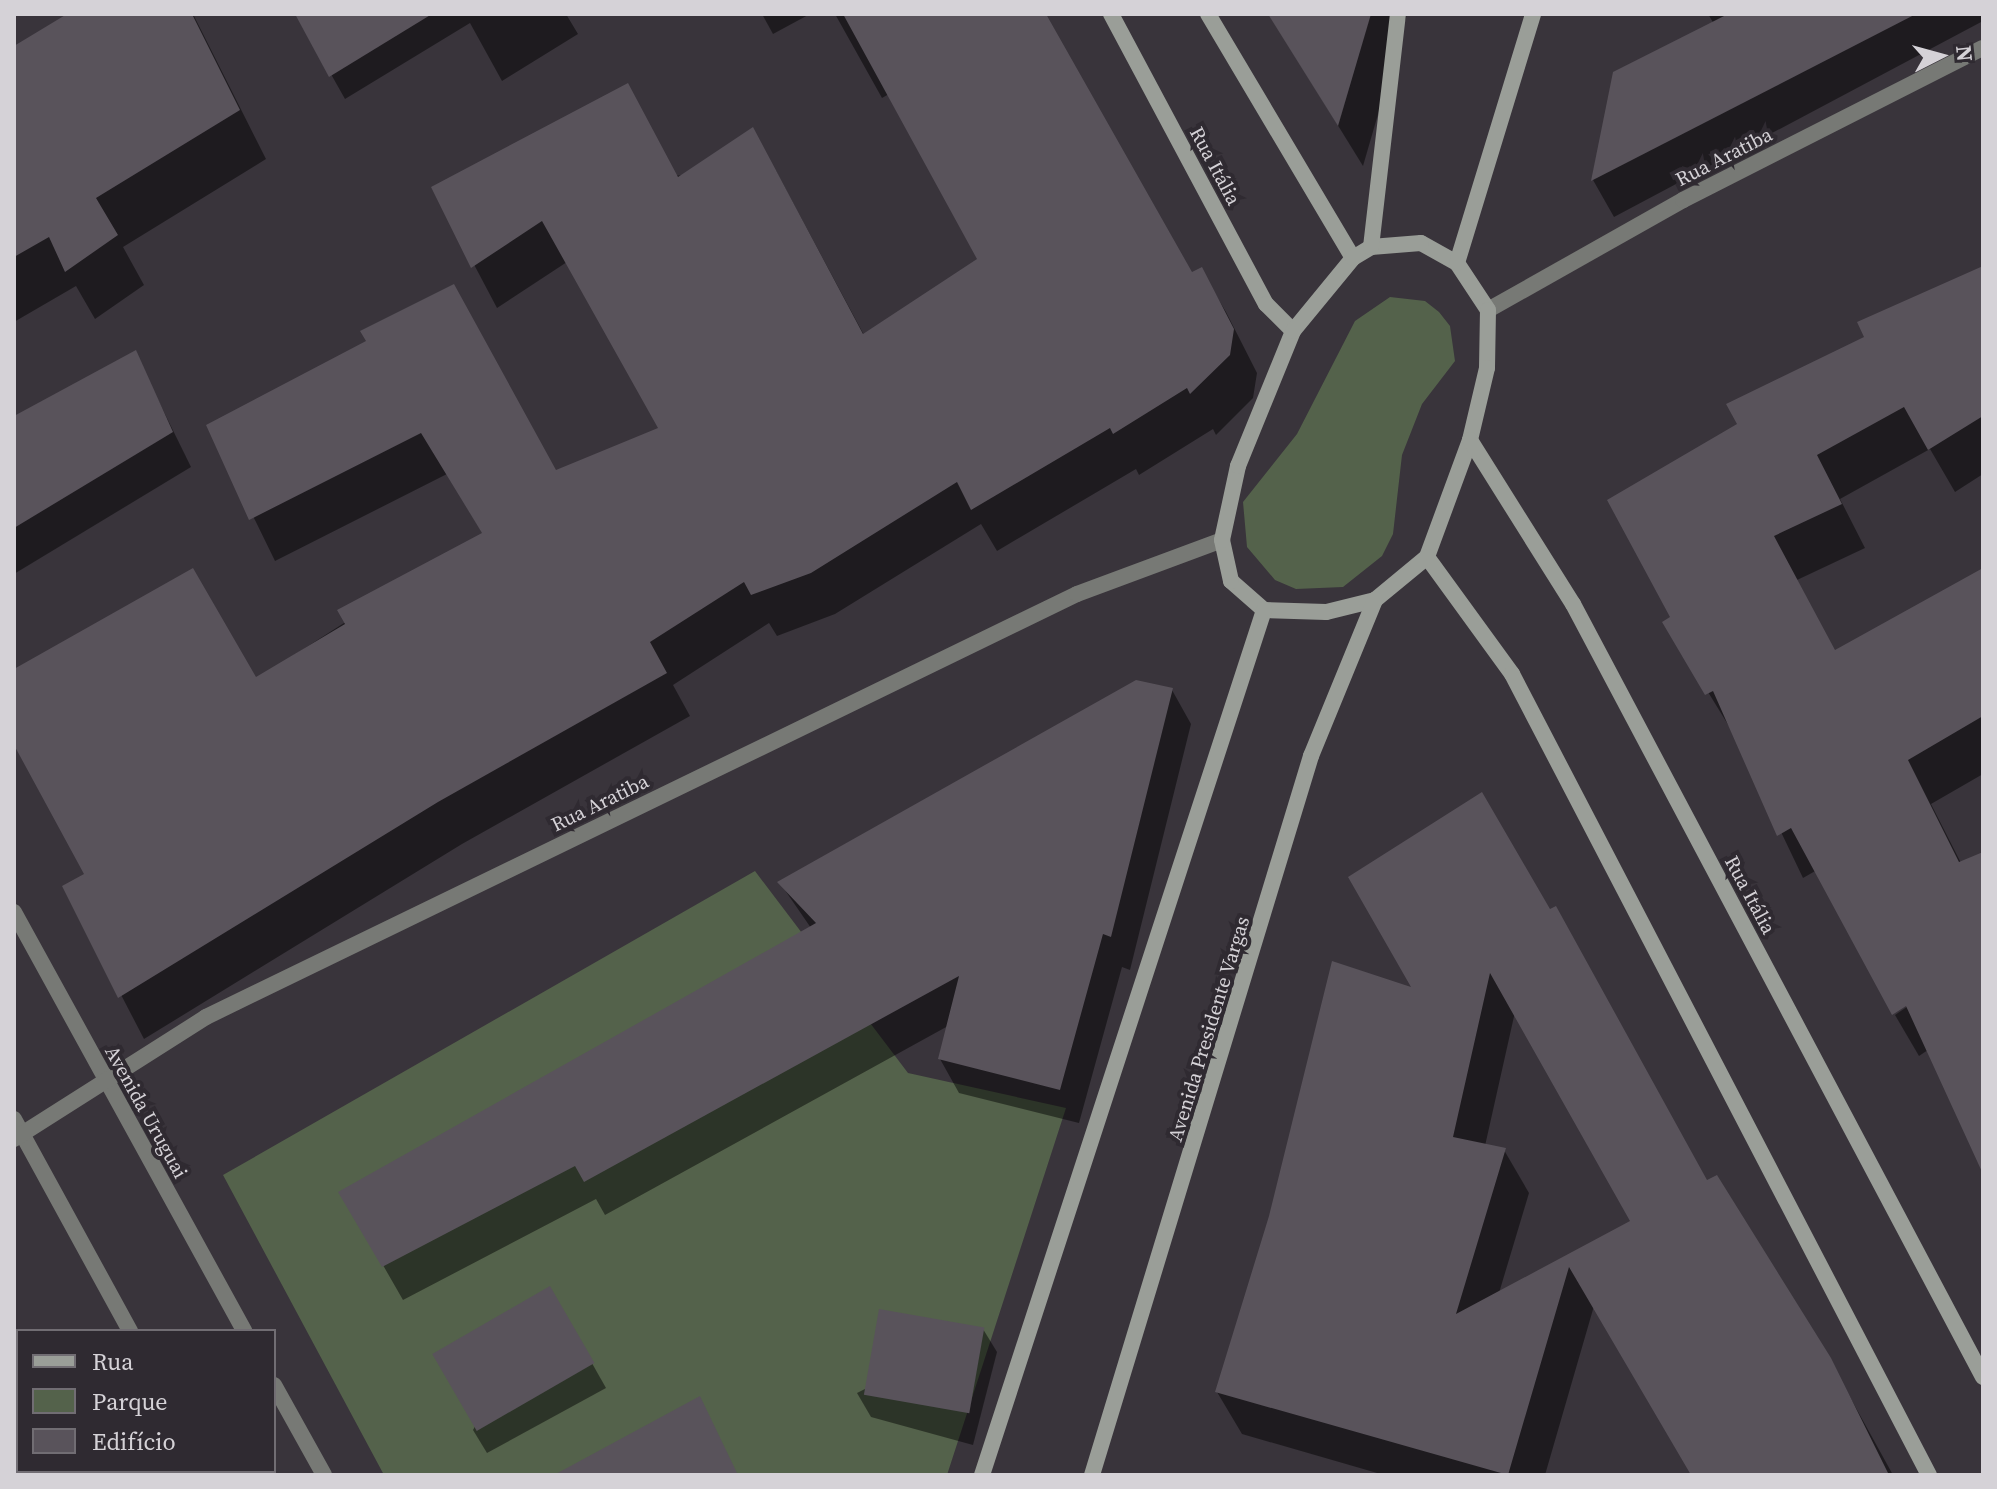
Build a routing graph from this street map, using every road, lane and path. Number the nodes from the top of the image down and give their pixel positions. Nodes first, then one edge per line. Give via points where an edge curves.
1 (1111, 14) edge
2 (1208, 14) edge
3 (1398, 14) edge
4 (1533, 14) edge
5 (1983, 48) edge
6 (1371, 247) junction
7 (1353, 258) junction
8 (1457, 263) junction
9 (1488, 310) junction
10 (1293, 331) junction
11 (1470, 440) junction
12 (1222, 540) junction
13 (1427, 557) junction
14 (1375, 600) junction
15 (1264, 610) junction
16 (14, 912) edge
17 (106, 1081) junction
18 (17, 1131) edge
19 (129, 1329) edge
20 (243, 1329) edge
21 (1983, 1377) edge
22 (276, 1389) edge
23 (324, 1475) edge
24 (982, 1475) edge
25 (1092, 1475) edge
26 (1929, 1475) edge

1 - 10 main road, Rua Itália via 1266,304
2 - 7 main road
3 - 6 main road
4 - 8 main road
5 - 9 street, Rua Aratiba
6 - 7 main road
6 - 8 main road via 1421,243
7 - 10 main road
8 - 9 main road
9 - 11 main road via 1487,368
10 - 12 main road via 1238,466
11 - 13 main road
11 - 21 main road, Rua Itália via 1573,604
12 - 15 main road via 1231,581
12 - 17 street, Rua Aratiba via 1063,601 206,1017
13 - 14 main road, Avenida Presidente Vargas
13 - 26 main road via 1512,674
14 - 15 main road, Avenida Presidente Vargas via 1326,612
14 - 25 main road, Avenida Presidente Vargas via 1311,756
15 - 24 main road
16 - 17 street, Avenida Uruguai
17 - 18 street, Rua Aratiba
17 - 20 street, Avenida Uruguai
18 - 19 street
22 - 23 street

